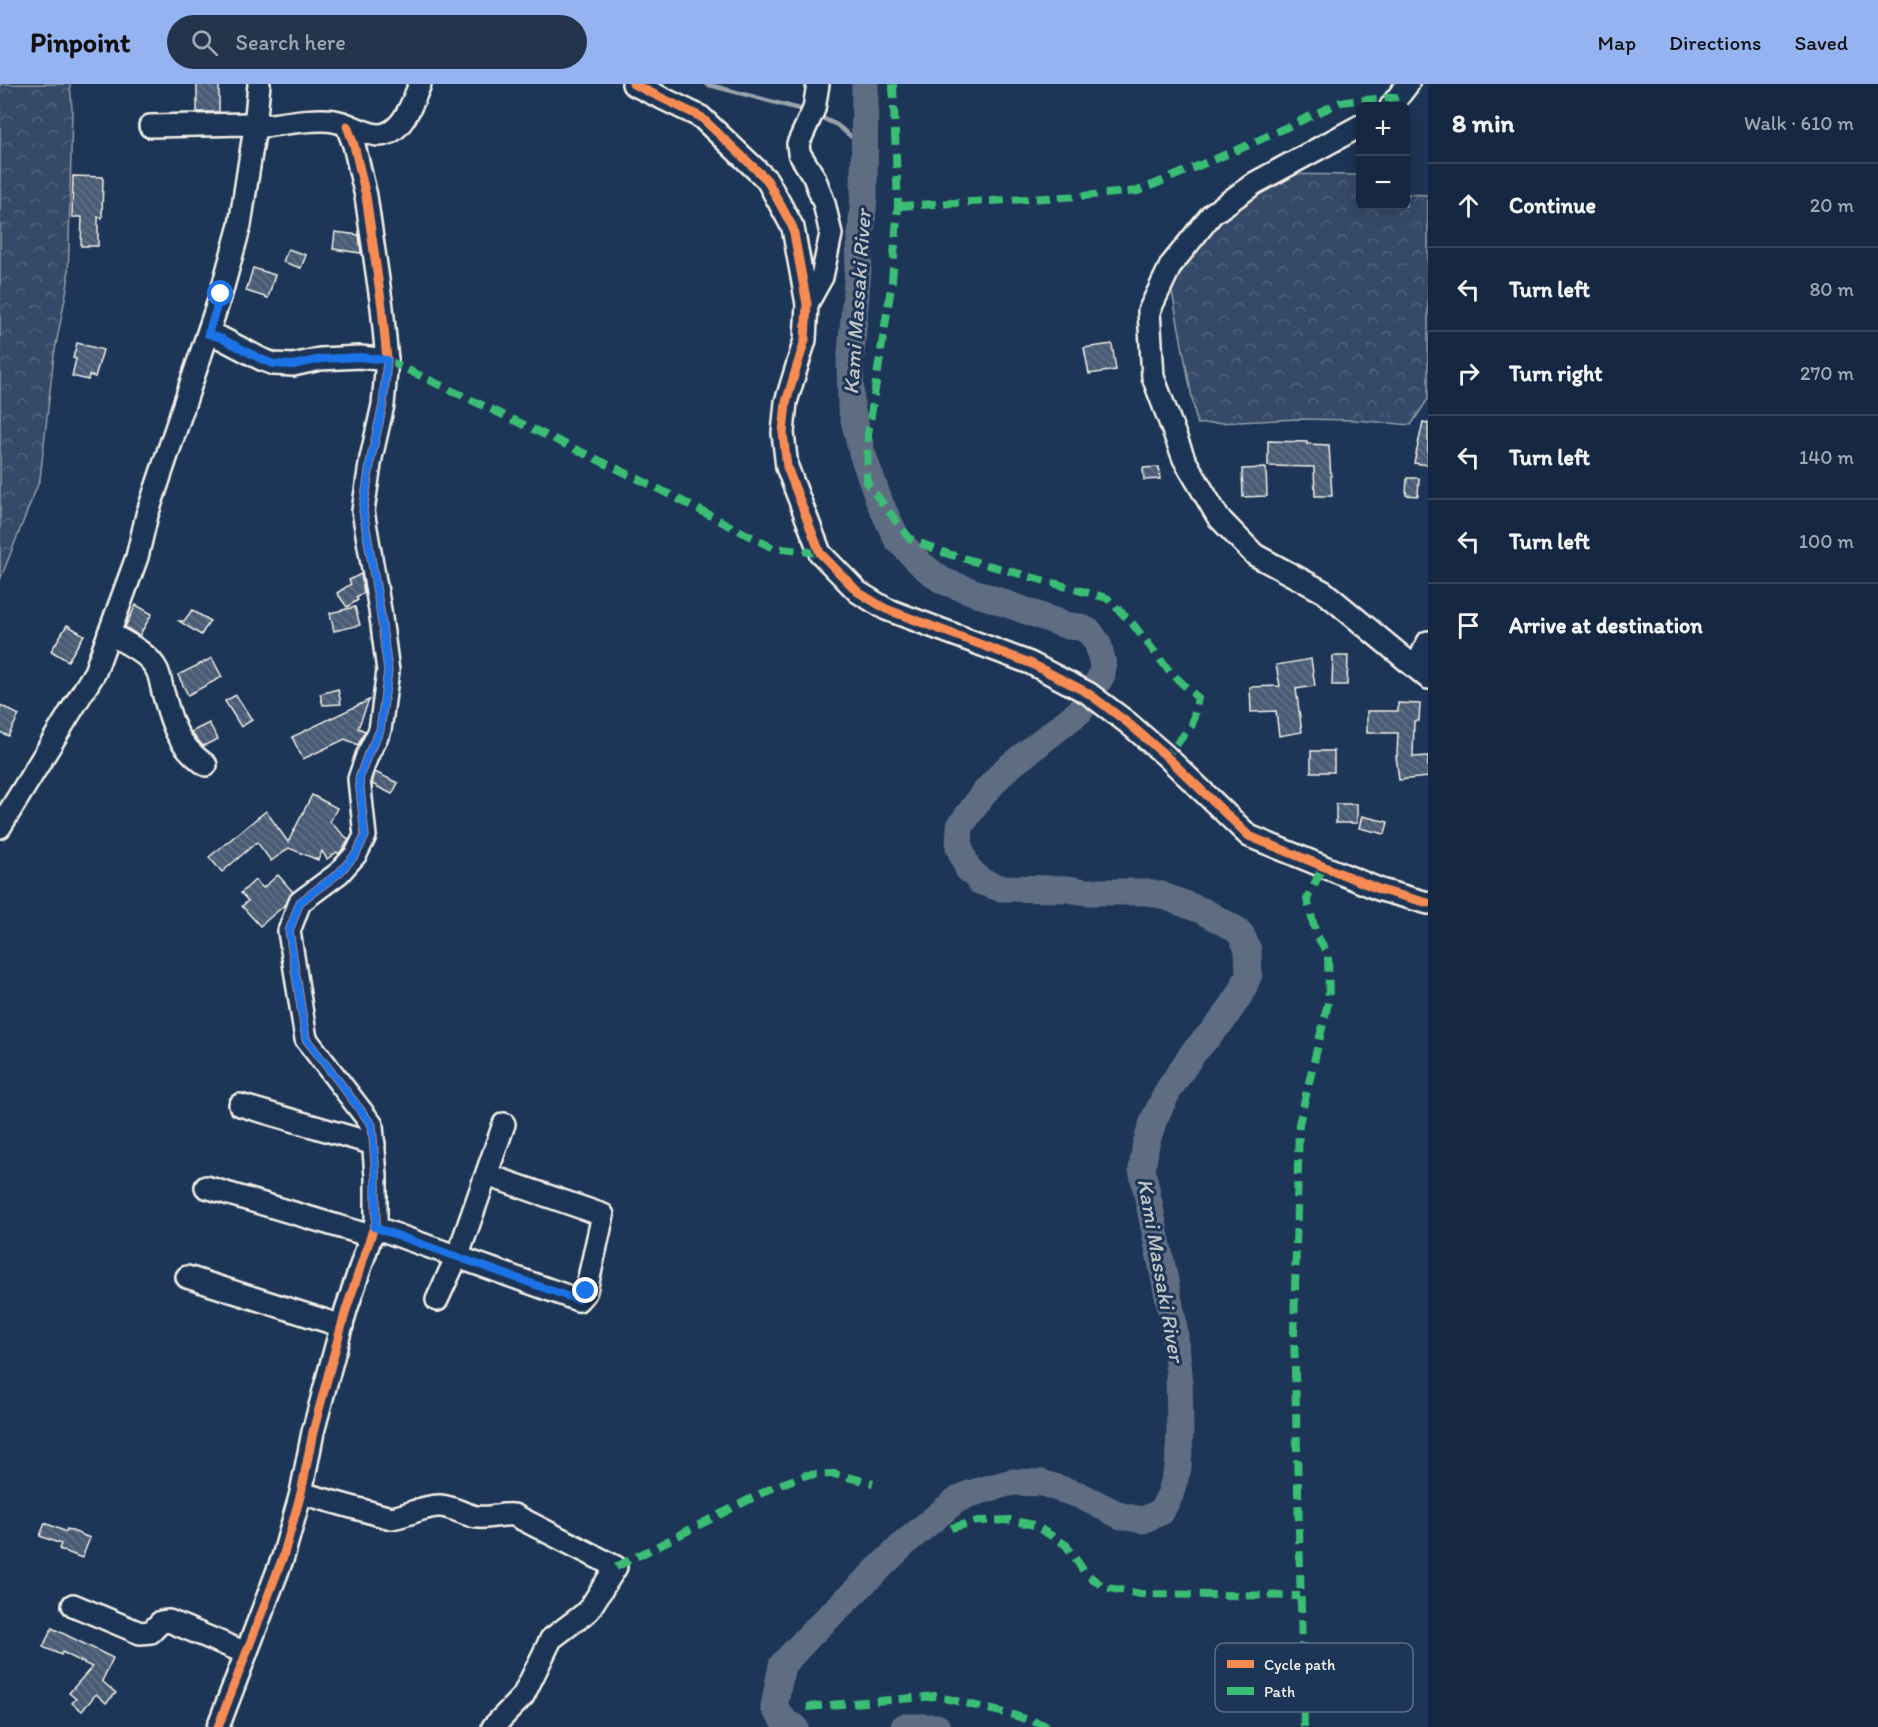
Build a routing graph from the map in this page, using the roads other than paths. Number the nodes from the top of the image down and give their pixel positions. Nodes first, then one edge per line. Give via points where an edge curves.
1 (259, 84) edge
2 (420, 84) edge
3 (633, 84) edge
4 (818, 84) edge
5 (1408, 84) edge
6 (1394, 102) edge
7 (150, 126) dead end
8 (347, 126) junction
9 (255, 127) junction
10 (1356, 128) edge
11 (807, 304) junction
12 (208, 334) junction
13 (387, 360) junction
14 (109, 633) junction
15 (1428, 642) edge
16 (1422, 672) edge
17 (206, 765) dead end
18 (0, 827) edge
19 (1428, 903) edge
20 (240, 1105) dead end
21 (504, 1124) dead end
22 (374, 1144) junction
23 (487, 1174) junction
24 (206, 1187) dead end
25 (372, 1232) junction
26 (456, 1257) junction
27 (187, 1277) dead end
28 (437, 1300) dead end
29 (342, 1326) junction
30 (301, 1493) junction
31 (73, 1605) dead end
32 (246, 1653) junction
33 (218, 1727) edge
34 (493, 1727) edge

1 - 9 street
2 - 8 street via 400,125 391,132 379,135
3 - 11 street via 701,117 768,180 794,228
4 - 11 street via 814,109 798,144 824,203 831,234 822,277
5 - 6 street
7 - 9 street
8 - 9 street via 334,120
8 - 13 street via 366,196
9 - 12 street via 240,225
10 - 16 street via 1255,183 1212,214 1171,265 1149,311 1153,377 1184,459 1218,517 1255,555 1324,592
11 - 19 street via 805,340 786,402 783,433 787,467 820,553 858,592 886,609 1030,663 1088,693 1165,755 1248,836 1381,890
12 - 13 street via 274,364 360,357
12 - 14 street
13 - 22 street via 383,405 363,511 388,671 380,730 359,779 365,836 339,873 300,902 289,931 306,1039 372,1125
14 - 17 street via 142,653 156,669 177,735 190,753
14 - 18 street via 95,672
15 - 16 street
20 - 22 street
21 - 23 street
22 - 25 street via 376,1221
23 - 26 street
23 - 26 street via 603,1215 586,1291 578,1300
24 - 25 street
25 - 26 street
25 - 29 street
26 - 28 street
27 - 29 street
29 - 30 street
30 - 32 street via 283,1557
30 - 34 street via 391,1518 442,1506 480,1518 514,1515 616,1567 588,1611 551,1638 523,1696
31 - 32 street via 140,1633 151,1632 161,1622 169,1621
32 - 33 street

